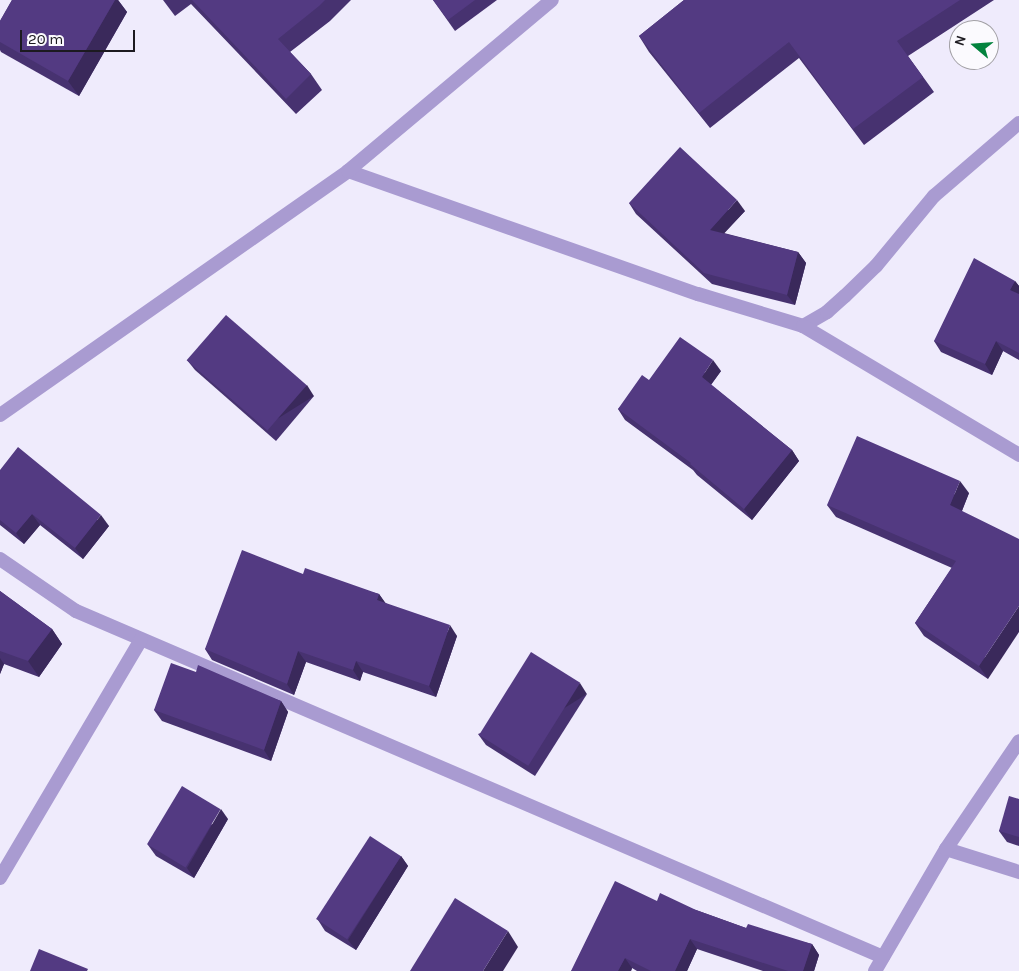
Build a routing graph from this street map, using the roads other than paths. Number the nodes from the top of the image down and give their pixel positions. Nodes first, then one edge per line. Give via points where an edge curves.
1 (552, 0) edge
2 (1019, 123) edge
3 (348, 171) junction
4 (804, 326) junction
5 (0, 415) edge
6 (1019, 455) edge
7 (0, 559) edge
8 (141, 640) junction
9 (1019, 742) edge
10 (946, 849) junction
11 (1019, 872) edge
12 (0, 878) edge
13 (883, 957) junction
14 (875, 971) edge

1 - 3 street
2 - 4 street via 934,196 876,266 845,296
3 - 4 street via 698,294
3 - 5 street
4 - 6 street
7 - 8 street via 76,611
8 - 12 street
8 - 13 street
9 - 10 street
10 - 11 street
10 - 13 street
13 - 14 street

